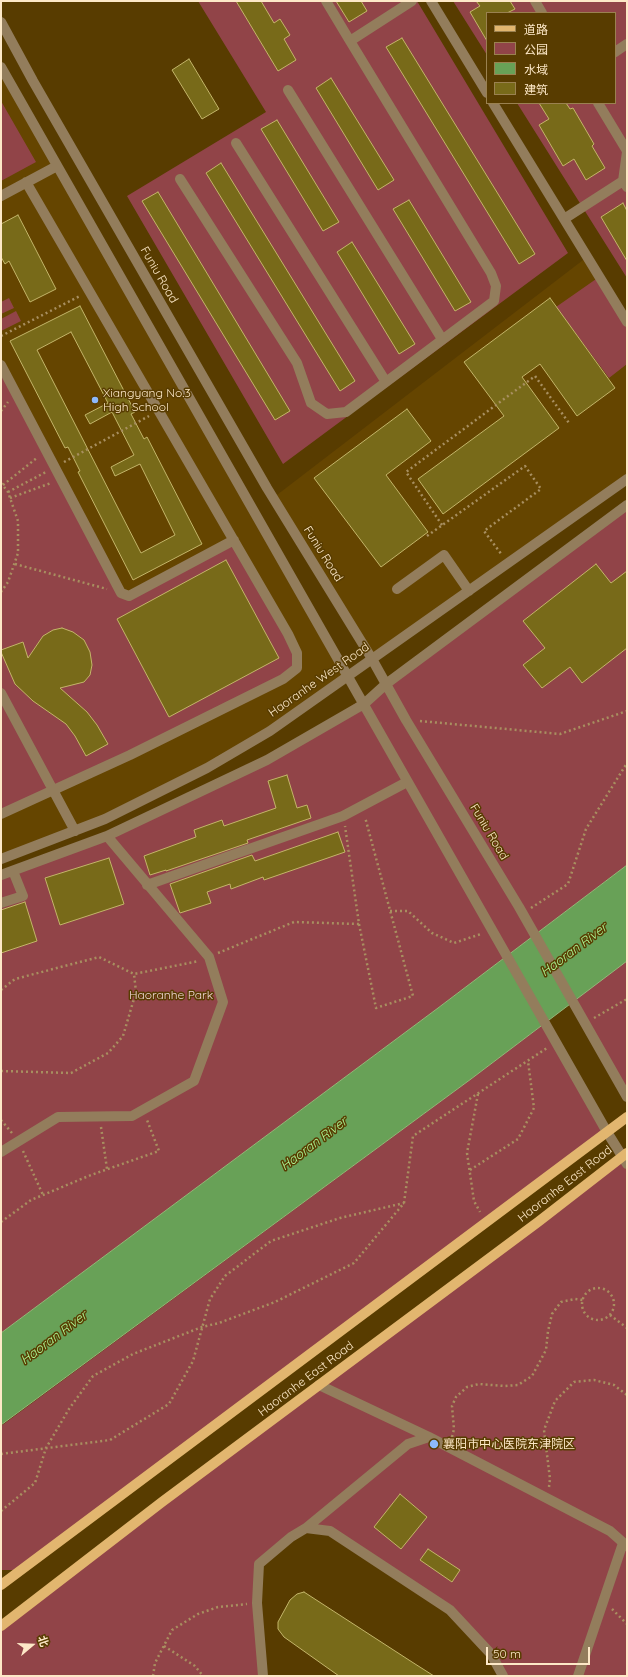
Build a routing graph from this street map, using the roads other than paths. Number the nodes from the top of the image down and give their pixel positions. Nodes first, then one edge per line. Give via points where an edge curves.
1 (326, 1) edge
2 (412, 1) edge
3 (431, 1) edge
4 (535, 1) edge
5 (541, 12) edge
6 (1, 22) edge
7 (350, 41) junction
8 (627, 44) edge
9 (616, 51) edge
10 (1, 68) edge
11 (288, 90) dead end
12 (486, 91) edge
13 (494, 104) edge
14 (599, 104) edge
15 (236, 144) dead end
16 (627, 151) edge
17 (57, 166) junction
18 (180, 179) dead end
19 (26, 182) junction
20 (625, 184) edge
21 (1, 196) edge
22 (564, 219) junction
23 (627, 322) edge
24 (442, 339) junction
25 (1, 365) edge
26 (386, 382) junction
27 (627, 479) edge
28 (627, 505) edge
29 (234, 540) junction
30 (397, 589) dead end
31 (469, 591) junction
32 (372, 659) junction
33 (347, 676) junction
34 (386, 684) junction
35 (1, 693) edge
36 (364, 704) junction
37 (407, 782) junction
38 (54, 791) junction
39 (1, 814) edge
40 (75, 831) junction
41 (107, 836) junction
42 (1, 859) edge
43 (13, 871) junction
44 (1, 874) edge
45 (147, 885) junction
46 (1, 903) edge
47 (627, 1098) edge
48 (627, 1117) edge
49 (607, 1132) junction
50 (1, 1152) edge
51 (626, 1158) edge
52 (319, 1385) junction
53 (429, 1437) junction
54 (306, 1528) junction
55 (625, 1545) edge
56 (1, 1585) edge
57 (1, 1626) edge
58 (263, 1676) edge
59 (503, 1676) edge
60 (578, 1676) edge

1 - 7 street
2 - 7 street
3 - 12 street
4 - 5 street
6 - 32 street, Funiu Road via 266,488
7 - 24 street via 491,273 496,286 494,301
8 - 9 street
10 - 17 street
11 - 24 street
13 - 22 street
14 - 16 street
15 - 26 street
16 - 20 street
17 - 19 street
17 - 33 street
18 - 26 street via 297,363 311,403 327,414 346,412
19 - 21 street
19 - 29 street
20 - 22 street
22 - 23 street
24 - 26 street
25 - 29 street via 120,593 129,596
27 - 31 street, Haoranhe West Road
28 - 34 street
29 - 38 street via 288,634 297,653 297,668 283,679
30 - 31 street via 444,555
31 - 32 street, Haoranhe West Road
32 - 33 street, Haoranhe West Road
32 - 34 street, Funiu Road
33 - 36 street
33 - 40 street, Haoranhe West Road via 270,731 208,768
34 - 36 street
34 - 47 street, Funiu Road via 524,916
35 - 38 street
36 - 37 street
36 - 41 street via 267,760
37 - 45 street via 344,816
37 - 49 street
38 - 39 street
38 - 40 street
40 - 42 street, Haoranhe West Road
41 - 43 street
41 - 45 street
43 - 44 street
43 - 46 street via 23,896
45 - 50 street via 209,957 223,1002 194,1081 132,1116 58,1117
48 - 49 main road, Haoranhe East Road
49 - 51 street
49 - 56 main road, Haoranhe East Road
51 - 52 main road, Haoranhe East Road
52 - 53 street
52 - 57 main road, Haoranhe East Road
53 - 54 street via 408,1444
53 - 55 street via 610,1531
54 - 58 street via 259,1564 257,1603
54 - 59 street via 330,1531 450,1610 491,1654
55 - 60 street

